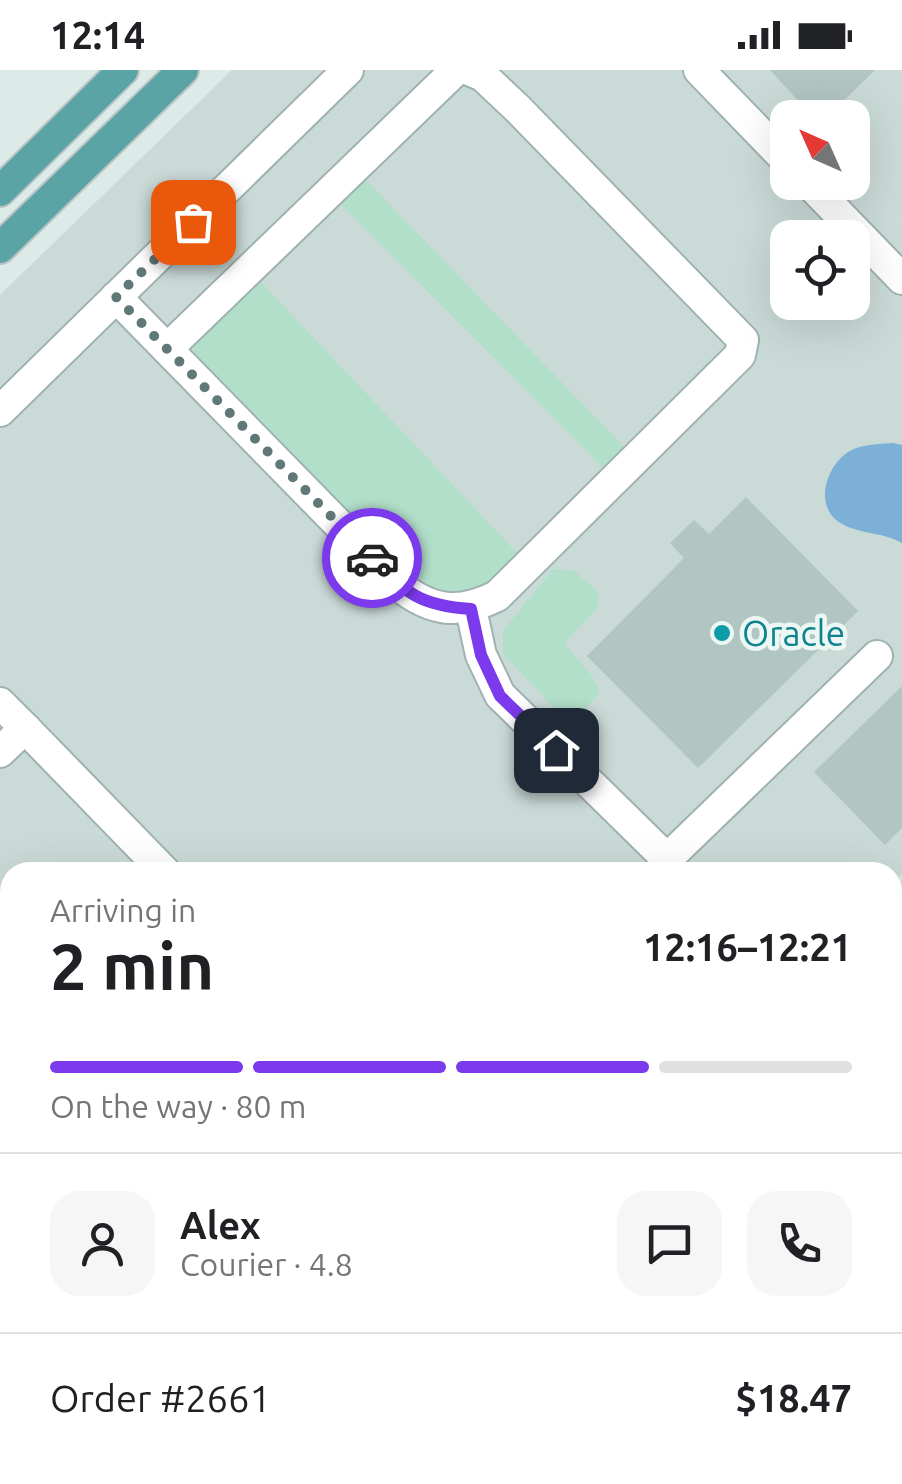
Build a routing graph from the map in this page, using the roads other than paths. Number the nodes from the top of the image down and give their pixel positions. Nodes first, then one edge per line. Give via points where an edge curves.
1 (122, 70) edge
2 (183, 70) edge
3 (348, 70) edge
4 (456, 70) edge
5 (469, 70) edge
6 (700, 70) edge
7 (770, 143) edge
8 (0, 190) edge
9 (825, 200) edge
10 (0, 248) edge
11 (902, 280) edge
12 (116, 297) junction
13 (168, 349) junction
14 (0, 410) edge
15 (471, 609) junction
16 (877, 656) dead end
17 (0, 703) edge
18 (25, 728) junction
19 (0, 752) edge
20 (156, 862) edge

1 - 8 main road
2 - 10 main road
3 - 12 lane
4 - 13 lane
5 - 15 lane via 518,108 743,340 740,355 498,596
6 - 7 lane
9 - 11 lane
12 - 13 lane
12 - 14 lane
13 - 15 lane via 398,585 417,600
15 - 16 lane via 481,655 500,696 667,858
17 - 18 lane
18 - 19 lane
18 - 20 lane

